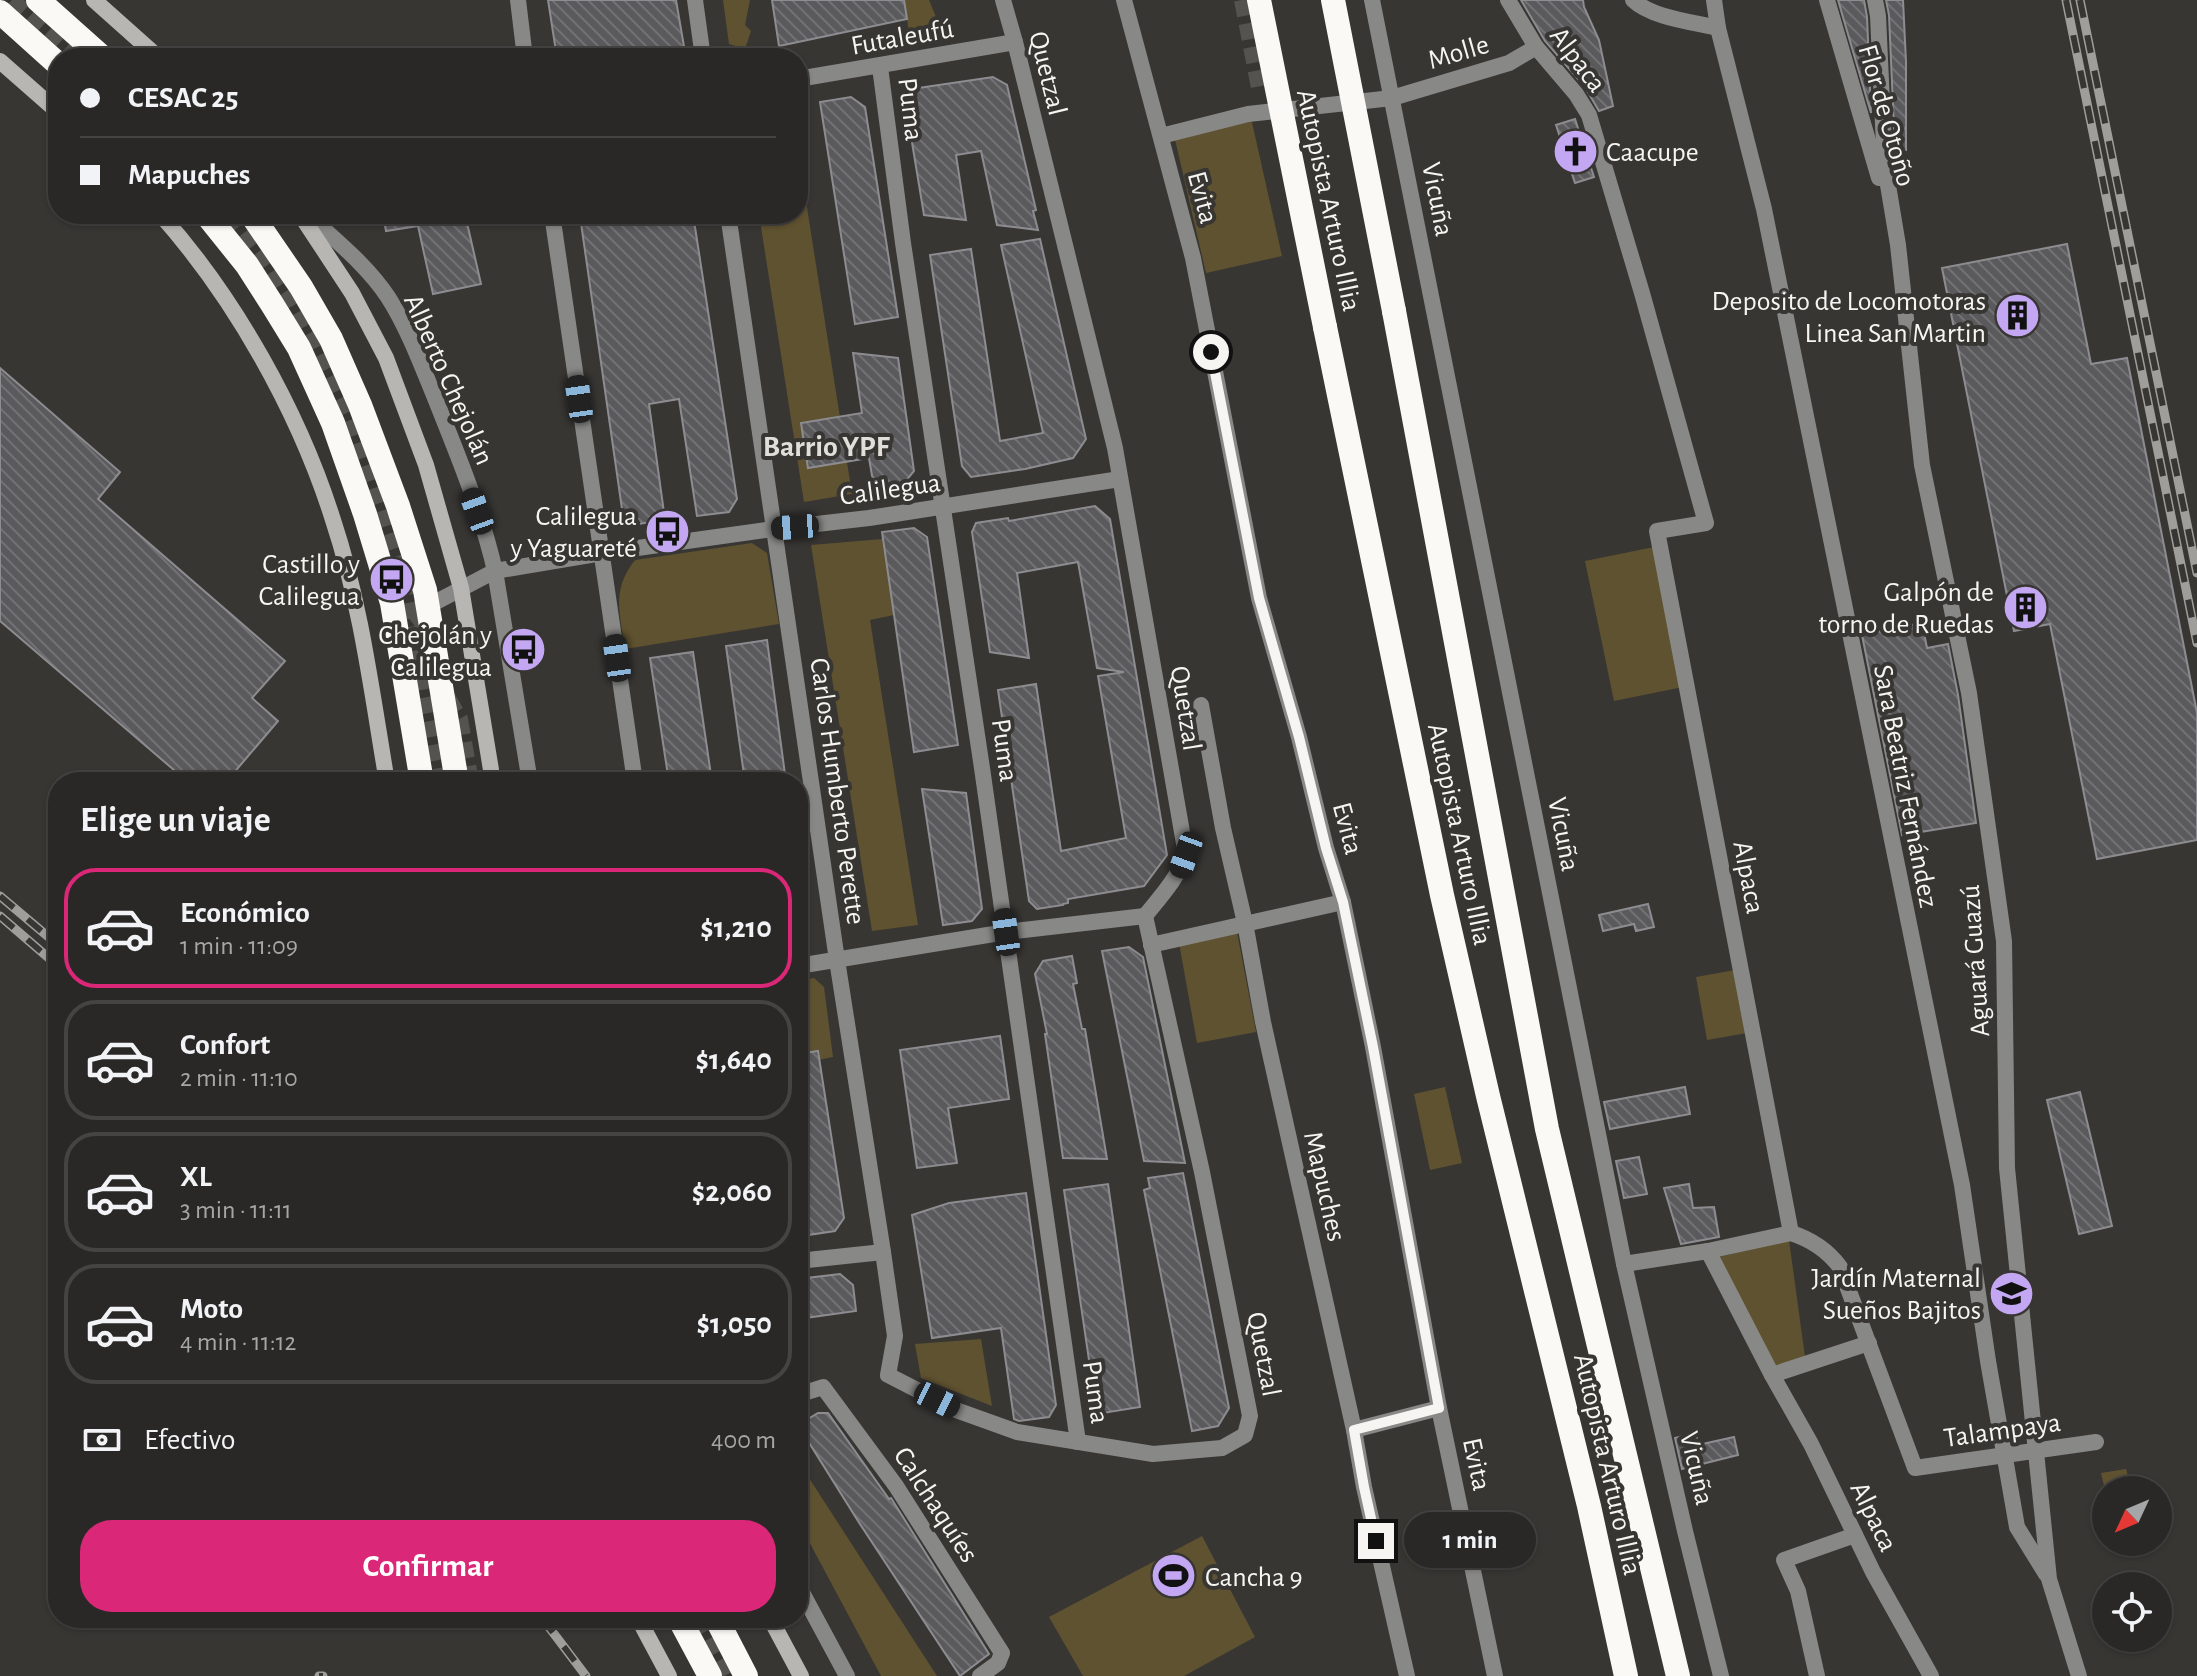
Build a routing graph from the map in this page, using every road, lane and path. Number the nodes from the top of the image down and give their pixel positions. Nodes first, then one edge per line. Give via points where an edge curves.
1 (38, 0) edge
2 (94, 0) edge
3 (518, 0) edge
4 (695, 0) edge
5 (1003, 0) edge
6 (1124, 0) edge
7 (1259, 0) edge
8 (1333, 0) edge
9 (1372, 0) edge
10 (1508, 0) edge
11 (1633, 0) edge
12 (1714, 0) edge
13 (1827, 0) edge
14 (1875, 0) edge
15 (0, 12) edge
16 (1718, 28) junction
17 (1015, 42) junction
18 (1536, 47) junction
19 (92, 48) edge
20 (148, 48) edge
21 (524, 48) edge
22 (702, 48) edge
23 (48, 55) edge
24 (0, 61) edge
25 (880, 67) junction
26 (808, 78) edge
27 (1392, 98) junction
28 (48, 103) edge
29 (1161, 136) junction
30 (168, 224) edge
31 (214, 224) edge
32 (258, 224) edge
33 (307, 224) edge
34 (318, 224) edge
35 (553, 224) edge
36 (729, 224) edge
37 (1898, 245) junction
38 (1120, 479) junction
39 (944, 506) junction
40 (773, 529) junction
41 (602, 553) junction
42 (495, 571) junction
43 (461, 588) junction
44 (436, 602) tunnel mouth
45 (1201, 705) dead end
46 (385, 772) edge
47 (420, 772) edge
48 (455, 772) edge
49 (491, 772) edge
50 (528, 772) edge
51 (634, 772) edge
52 (1343, 902) junction
53 (1145, 916) junction
54 (1245, 923) junction
55 (1006, 932) junction
56 (1151, 945) junction
57 (837, 960) junction
58 (808, 964) edge
59 (1791, 1233) junction
60 (1708, 1251) junction
61 (883, 1252) junction
62 (808, 1260) edge
63 (1624, 1264) junction
64 (1869, 1343) junction
65 (1772, 1375) junction
66 (808, 1392) edge
67 (1439, 1408) junction
68 (1354, 1430) junction
69 (1078, 1442) junction
70 (2096, 1442) dead end
71 (2036, 1451) junction
72 (2005, 1455) junction
73 (1855, 1535) junction
74 (2049, 1579) junction
75 (808, 1604) edge
76 (643, 1628) edge
77 (684, 1628) edge
78 (721, 1628) edge
79 (775, 1628) edge
80 (669, 1676) edge
81 (710, 1676) edge
82 (746, 1676) edge
83 (801, 1676) edge
84 (847, 1676) edge
85 (980, 1676) edge
86 (1407, 1676) edge
87 (1495, 1676) edge
88 (1626, 1676) edge
89 (1678, 1676) edge
90 (1721, 1676) edge
91 (1817, 1676) edge
92 (1931, 1676) edge
93 (2079, 1676) edge

1 - 19 highway
2 - 20 main road
3 - 21 street
4 - 22 street
5 - 17 street, Quetzal
6 - 29 street, Evita
7 - 88 highway, Autopista Arturo Illia, bridge via 1442,895
8 - 89 highway, Autopista Arturo Illia, bridge via 1547,1129
9 - 27 street, Vicuña
10 - 18 street, Alpaca
11 - 16 street via 1655,13
12 - 16 street, Sara Beatriz Fernández
13 - 37 street, Flor de Otoño
14 - 37 street via 1885,167
15 - 23 highway
16 - 72 street, Sara Beatriz Fernández via 1764,209 1962,1185
17 - 25 street, Futaleufú
17 - 38 street, Quetzal
18 - 27 street, Molle via 1509,63
18 - 59 street, Alpaca via 1589,115 1706,523 1657,531
24 - 28 main road
25 - 26 street, Futaleufú
25 - 39 street, Puma
27 - 29 street, Molle via 1248,114
27 - 63 street, Vicuña
29 - 52 street, Evita via 1193,258 1259,598
30 - 46 main road via 240,322 308,453 348,577
31 - 47 highway via 247,265 299,348 333,423 392,603
32 - 48 highway, bridge via 331,339 398,506 425,590
33 - 43 main road via 386,358 426,465
34 - 42 street, Alberto Chejolán via 388,297 457,454
35 - 41 street
36 - 40 street, Carlos Humberto Perette
37 - 71 street, Aguará Guazú via 1922,465 1969,693 2004,941 2007,1168
38 - 39 street, Calilegua
38 - 53 street, Quetzal via 1186,855 1180,872
39 - 40 street, Calilegua
39 - 55 street, Puma
40 - 41 street, Calilegua
40 - 57 street, Carlos Humberto Perette
41 - 42 street, Calilegua
41 - 51 street
42 - 43 street, Calilegua
42 - 50 street, Alberto Chejolán
43 - 44 street, Calilegua
43 - 49 main road
45 - 54 street, Mapuches
52 - 54 street
52 - 67 street, Evita
53 - 55 street
53 - 56 street, Quetzal
54 - 56 street
54 - 68 street, Mapuches
55 - 57 street
55 - 69 street, Puma
56 - 69 street, Quetzal via 1250,1416 1245,1435 1222,1448 1153,1454
57 - 58 street
57 - 61 street, Carlos Humberto Perette
59 - 60 street
59 - 64 street via 1810,1241 1840,1267
60 - 63 street
60 - 65 street, Alpaca
61 - 62 street
61 - 69 street, Carlos Humberto Perette via 895,1336 888,1375 1002,1428
63 - 90 street, Vicuña
64 - 65 street
64 - 72 street, Talampaya via 1915,1468
65 - 73 street, Alpaca
66 - 85 street, Calchaquíes via 823,1387 896,1486 1002,1653 998,1663
67 - 68 street
67 - 87 street, Evita
68 - 86 street, Mapuches
70 - 71 street, Talampaya
71 - 72 street, Talampaya
71 - 74 street, Aguará Guazú
72 - 74 street, Sara Beatriz Fernández via 2017,1527
73 - 91 street via 1784,1560 1798,1591
73 - 92 street, Alpaca
74 - 93 street, Aguará Guazú
75 - 84 street
76 - 80 main road
77 - 81 highway
78 - 82 highway
79 - 83 main road

